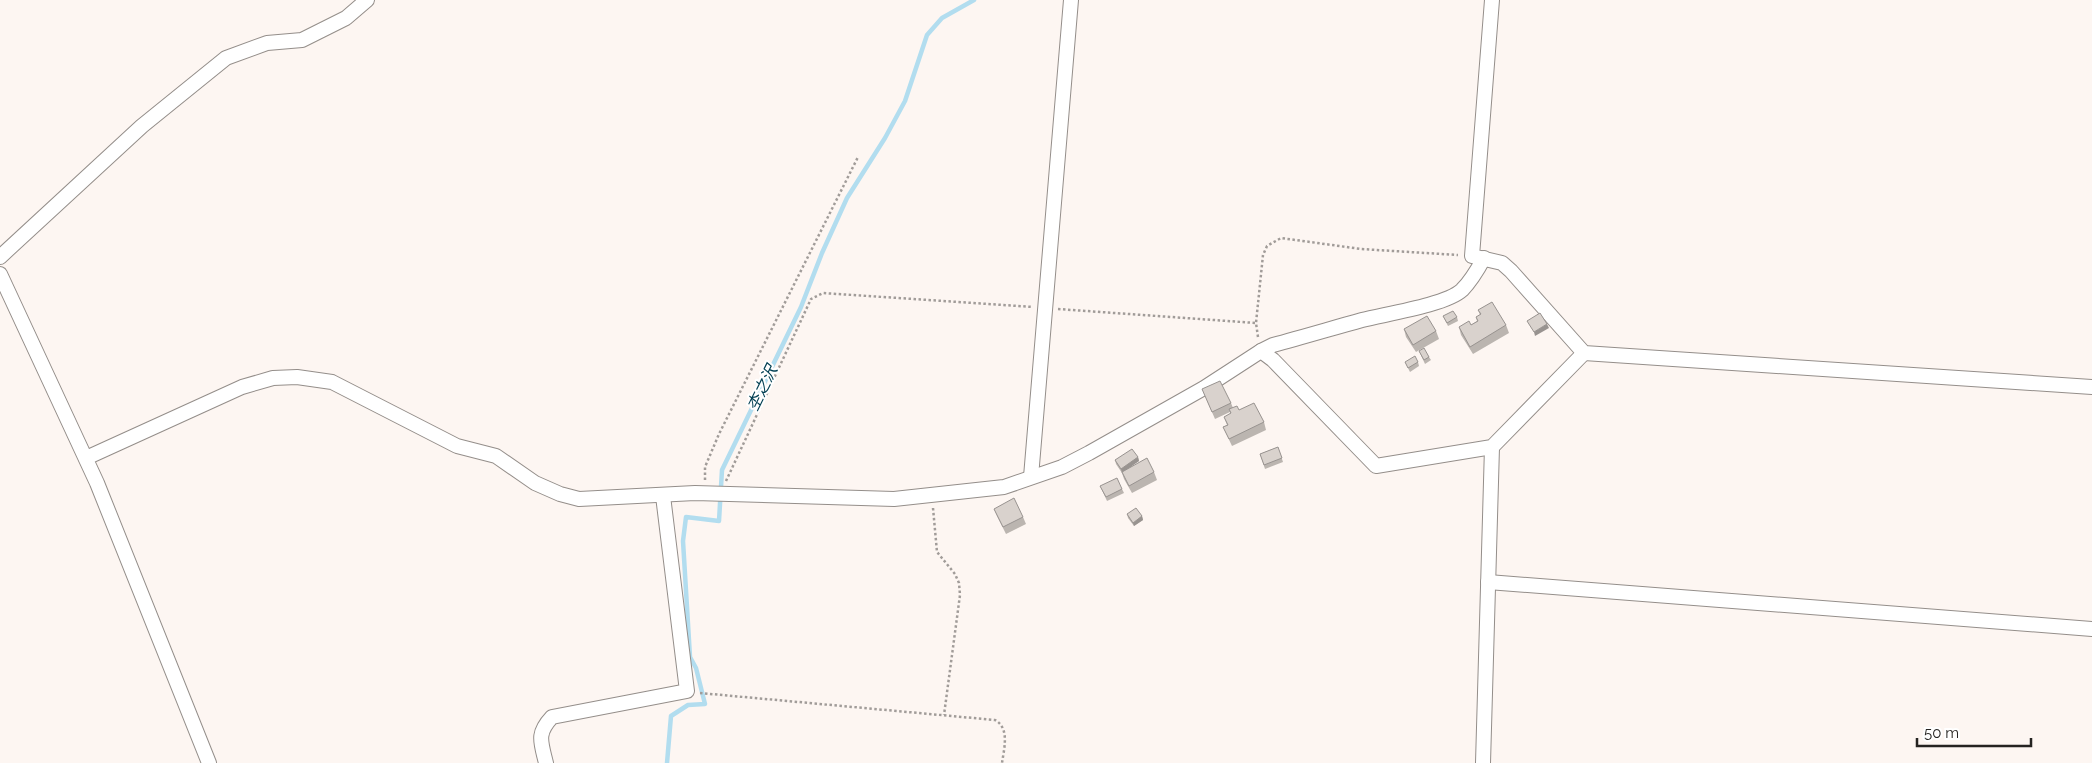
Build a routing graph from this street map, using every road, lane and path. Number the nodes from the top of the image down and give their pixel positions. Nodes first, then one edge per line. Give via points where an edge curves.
1 (367, 0) edge
2 (1071, 0) edge
3 (1492, 0) edge
4 (858, 156) dead end
5 (0, 257) edge
6 (1478, 257) junction
7 (0, 274) edge
8 (1044, 308) junction
9 (1256, 323) junction
10 (1261, 351) junction
11 (1584, 352) junction
12 (2092, 387) edge
13 (1492, 447) junction
14 (86, 458) junction
15 (1030, 476) junction
16 (703, 494) junction
17 (724, 495) junction
18 (932, 495) junction
19 (663, 496) junction
20 (1488, 582) junction
21 (2092, 630) edge
22 (687, 691) junction
23 (944, 715) junction
24 (209, 763) edge
25 (546, 763) edge
26 (1002, 763) edge
27 (1483, 763) edge

1 - 5 street via 346,18 302,40 268,43 226,58 142,126
2 - 8 street
3 - 6 street
4 - 16 path via 719,434 704,467
6 - 9 path via 1361,249 1281,238 1267,246 1263,255
6 - 10 street via 1461,290 1451,296
6 - 11 street via 1502,262 1511,270
7 - 14 street
8 - 9 path
8 - 15 street
8 - 17 path via 818,294 811,299 742,446 724,485
9 - 10 path
10 - 13 street via 1376,466
10 - 15 street via 1204,388 1062,467
11 - 12 street
11 - 13 street
13 - 20 street
14 - 19 street via 242,387 272,378 298,377 332,382 456,446 496,456 535,483 560,494 579,499
14 - 24 street
15 - 18 street via 1004,487
16 - 17 street
16 - 19 street
17 - 18 street via 894,499
18 - 23 path via 937,552 955,574 960,595
19 - 22 street
20 - 21 street
20 - 27 street
22 - 23 path
22 - 25 street via 552,717 542,728 540,736
23 - 26 path via 1000,722 1004,730

